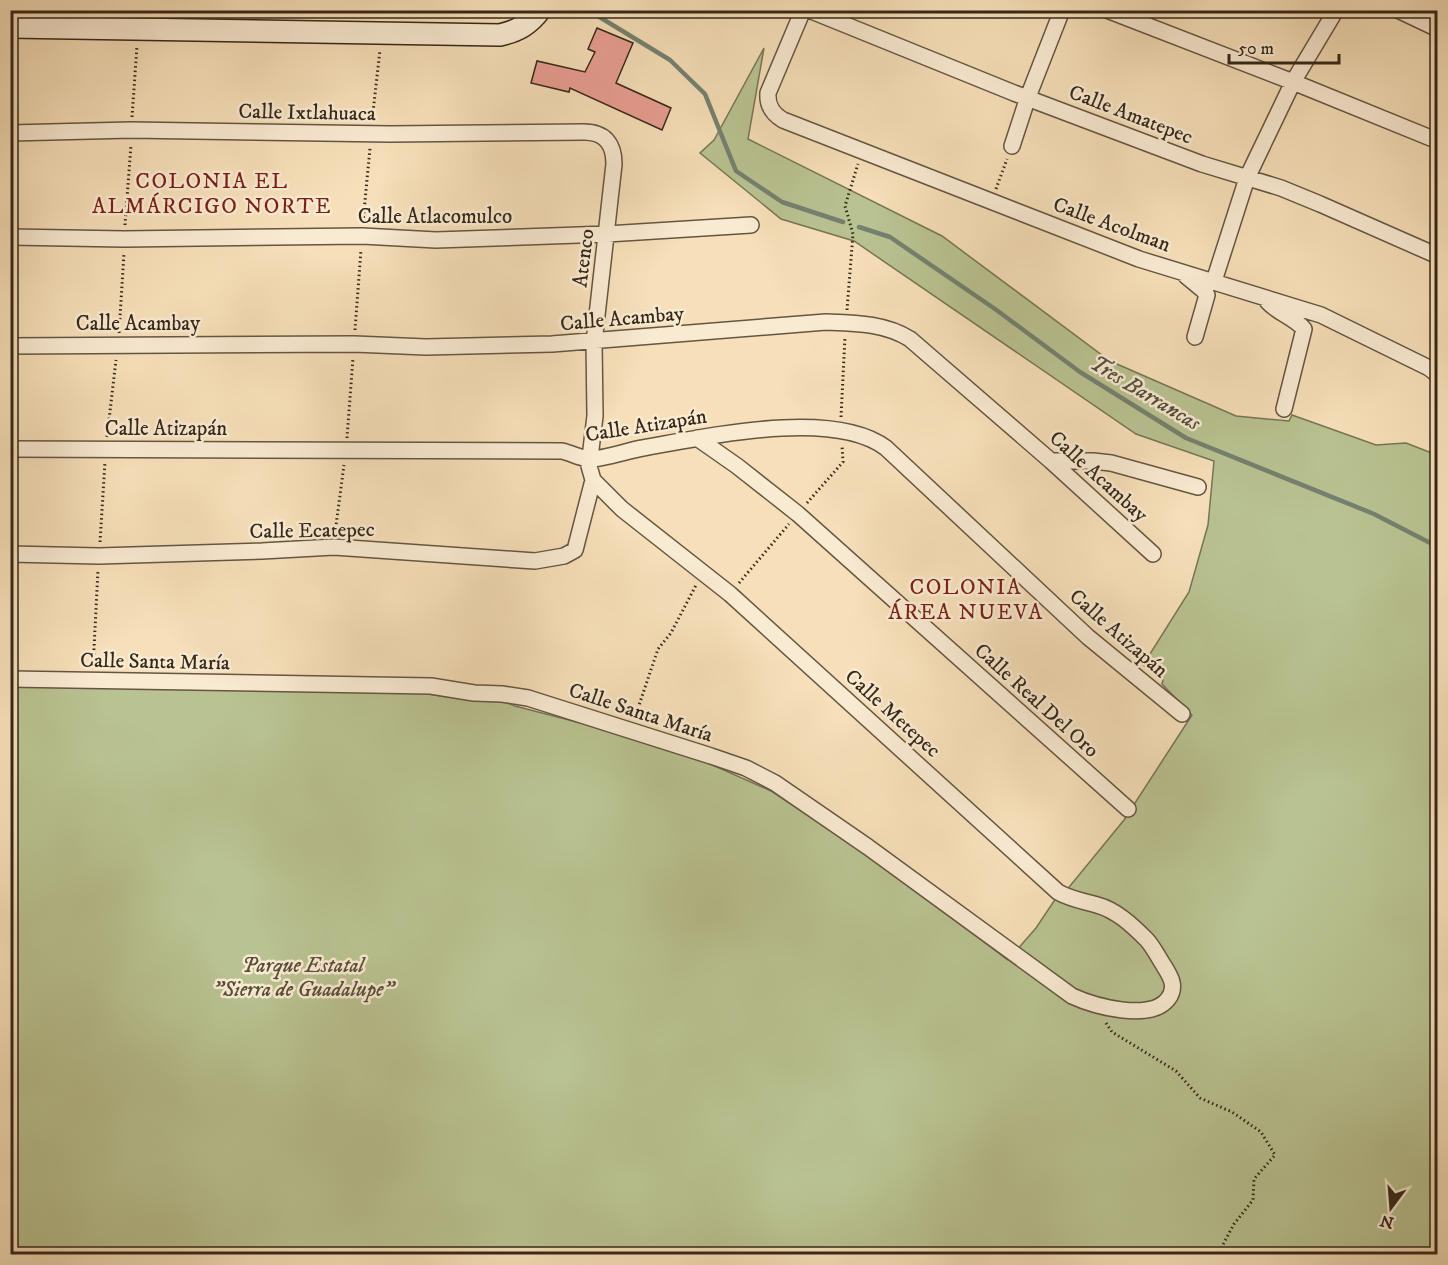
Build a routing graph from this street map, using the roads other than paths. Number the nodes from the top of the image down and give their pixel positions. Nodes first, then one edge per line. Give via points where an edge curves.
1 (540, 10) edge
2 (803, 10) edge
3 (809, 10) edge
4 (1062, 10) edge
5 (1107, 10) edge
6 (1336, 10) edge
7 (1398, 10) edge
8 (10, 27) edge
9 (1437, 28) edge
10 (1293, 82) junction
11 (1028, 97) junction
12 (10, 133) edge
13 (603, 136) joint
14 (1437, 141) edge
15 (1012, 146) road end
16 (1247, 178) junction
17 (751, 225) dead end
18 (607, 234) junction
19 (10, 237) edge
20 (1437, 256) edge
21 (1181, 271) junction
22 (1214, 281) junction
23 (1263, 296) junction
24 (1195, 337) dead end
25 (594, 342) junction
26 (10, 346) edge
27 (1437, 375) edge
28 (1284, 409) dead end
29 (697, 438) junction
30 (10, 449) edge
31 (590, 459) junction
32 (1051, 460) junction
33 (592, 480) junction
34 (1198, 487) dead end
35 (10, 554) edge
36 (1153, 554) dead end
37 (10, 679) edge
38 (1182, 714) dead end
39 (1128, 809) dead end
40 (1173, 988) joint

1 - 8 street via 520,29 500,35
2 - 21 street, Calle Acolman via 768,93 772,111 783,120 1139,259
3 - 11 street, Calle Amatepec
4 - 11 street
5 - 10 street
6 - 10 street
7 - 9 street
10 - 14 street
10 - 16 street
11 - 15 street
11 - 16 street, Calle Amatepec
12 - 13 street, Calle Ixtlahuaca via 591,132
13 - 18 street, Atenco via 614,154
16 - 20 street, Calle Amatepec via 1320,204
16 - 22 street
17 - 18 street, Calle Atlacomulco
18 - 19 street, Calle Atlacomulco via 436,240 362,236
18 - 25 street, Atenco
21 - 22 street, Calle Acolman
21 - 24 street via 1207,296
22 - 23 street, Calle Acolman
23 - 27 street, Calle Acolman via 1345,325
23 - 28 street via 1273,308 1304,329
25 - 26 street, Calle Acambay via 426,347
25 - 31 street, Atenco via 595,416
25 - 32 street, Calle Acambay via 846,322 900,332
29 - 31 street, Calle Atizapán
29 - 38 street, Calle Atizapán via 770,429 828,428 874,439 1088,637
29 - 39 street, Calle Real Del Oro via 798,514
30 - 31 street, Calle Atizapán via 562,451
31 - 33 street
32 - 34 street via 1111,464
32 - 36 street, Calle Acambay
33 - 35 street, Calle Ecatepec via 575,550 535,561 333,547 99,556
33 - 40 street, Calle Metepec via 622,509 730,594 1058,892 1099,905 1131,925 1149,941 1173,981
37 - 40 street, Calle Santa María via 431,686 528,698 747,768 775,783 1072,996 1099,1006 1147,1011 1161,1006

